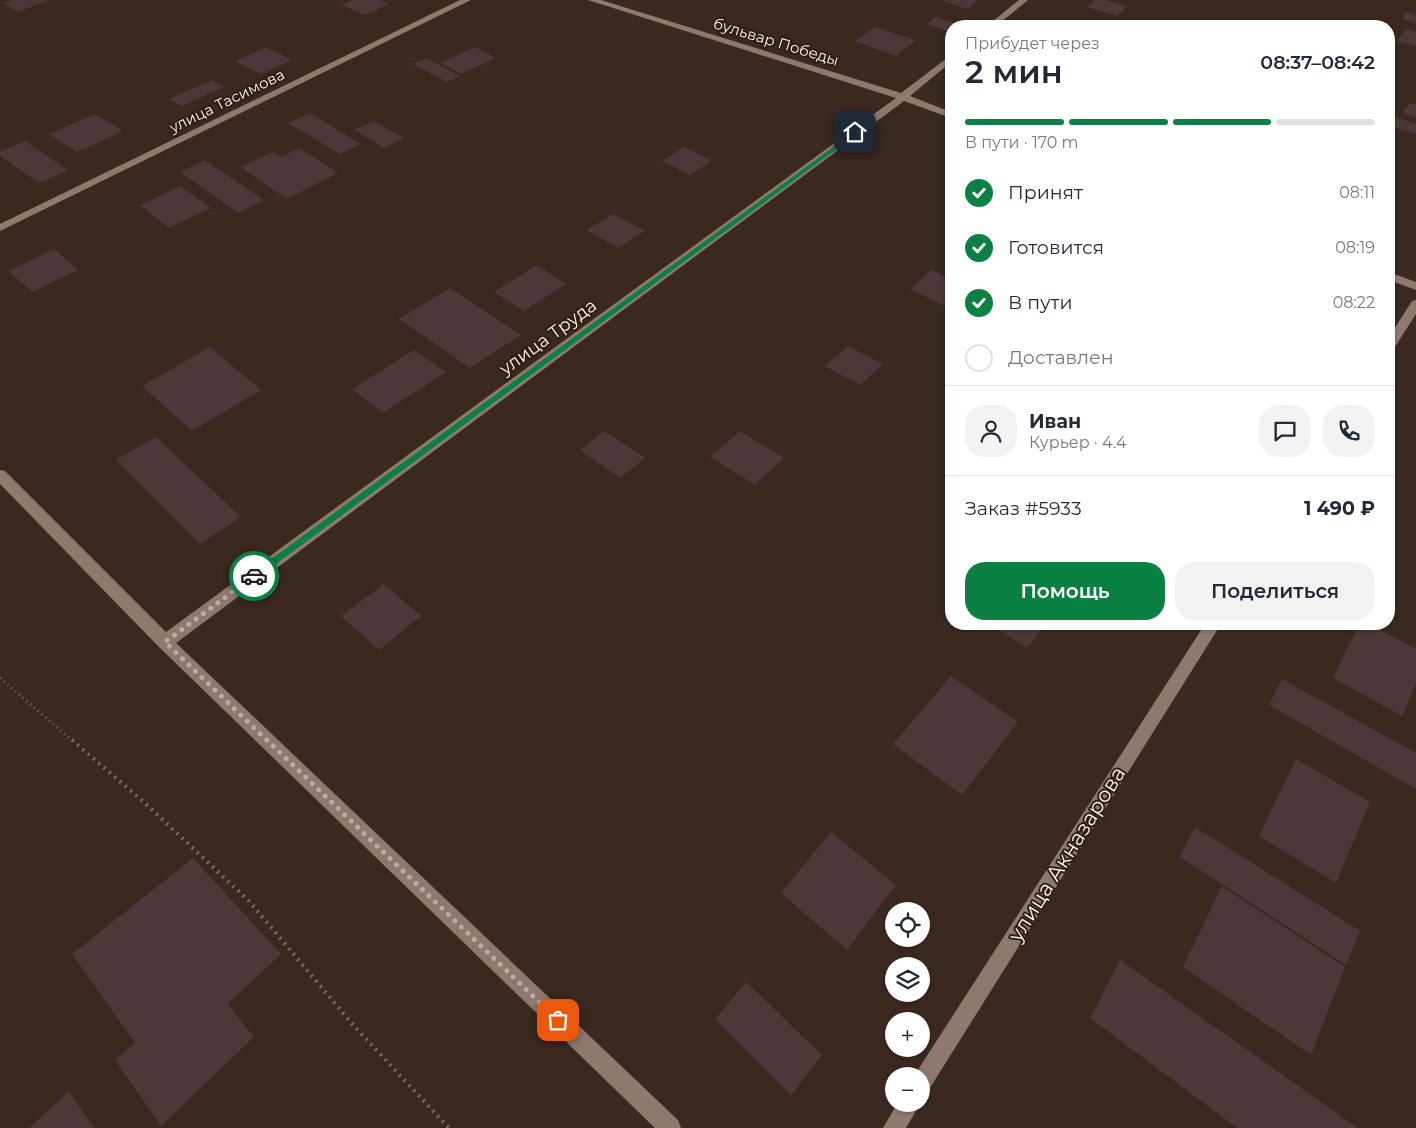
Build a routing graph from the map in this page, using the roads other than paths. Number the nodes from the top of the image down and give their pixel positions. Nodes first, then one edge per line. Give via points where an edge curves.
1 (466, 0) edge
2 (592, 0) edge
3 (1024, 0) edge
4 (999, 20) edge
5 (945, 63) edge
6 (903, 97) junction
7 (945, 113) edge
8 (0, 228) edge
9 (1395, 278) edge
10 (1416, 286) edge
11 (1416, 304) edge
12 (1395, 337) edge
13 (0, 475) edge
14 (1209, 630) edge
15 (165, 642) junction
16 (930, 1070) edge
17 (904, 1112) edge
18 (670, 1128) edge
19 (894, 1128) edge

1 - 8 street, улица Тасимова
2 - 6 street, бульвар Победы
3 - 4 street
5 - 6 street, улица Труда
6 - 7 street, бульвар Победы
6 - 15 street, улица Труда
9 - 10 street
11 - 12 street
13 - 15 street
14 - 16 street, улица Акназарова
15 - 18 street
17 - 19 street

